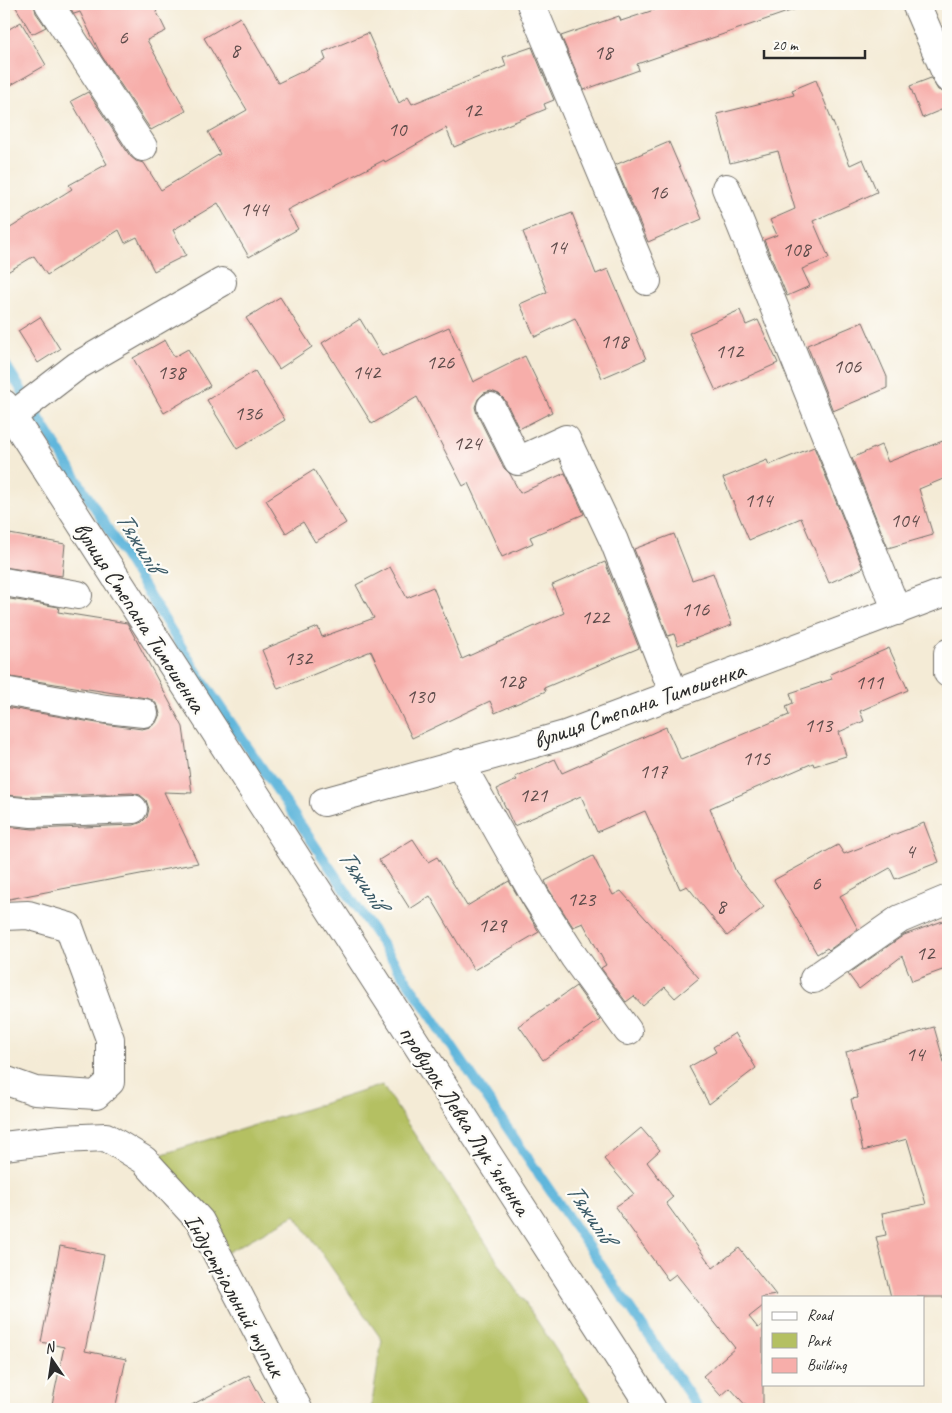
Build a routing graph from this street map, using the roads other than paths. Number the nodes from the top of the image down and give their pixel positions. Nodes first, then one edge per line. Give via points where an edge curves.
1 (49, 4) edge
2 (531, 4) edge
3 (916, 4) edge
4 (948, 78) edge
5 (144, 147) dead end
6 (726, 188) dead end
7 (222, 282) dead end
8 (647, 282) dead end
9 (491, 407) dead end
10 (13, 409) edge
11 (4, 582) edge
12 (948, 591) edge
13 (78, 595) dead end
14 (897, 611) junction
15 (948, 653) edge
16 (948, 673) edge
17 (4, 691) edge
18 (674, 694) junction
19 (144, 713) dead end
20 (460, 763) junction
21 (324, 802) dead end
22 (133, 809) dead end
23 (4, 810) edge
24 (277, 831) joint
25 (948, 899) edge
26 (4, 916) edge
27 (814, 978) dead end
28 (628, 1031) dead end
29 (4, 1080) edge
30 (4, 1146) edge
31 (298, 1409) edge
32 (652, 1409) edge

1 - 5 street
2 - 8 street
3 - 4 street
6 - 14 street
7 - 10 street via 77,366
9 - 18 street via 518,461 566,439 614,541
10 - 24 street, вулиця Степана Тимошенка
11 - 13 street
12 - 14 street, вулиця Степана Тимошенка
14 - 18 street, вулиця Степана Тимошенка
15 - 16 street
17 - 19 street via 106,710
18 - 20 street, вулиця Степана Тимошенка via 565,735
20 - 21 street, вулиця Степана Тимошенка
20 - 28 street via 535,896
22 - 23 street via 32,813
24 - 32 street, провулок Левка Лукʼяненка
25 - 27 street via 900,919
26 - 29 street via 28,916 69,927 110,1039 110,1082 96,1095 35,1091
30 - 31 street, Індустріальний тупик via 61,1138 106,1137 144,1160 200,1221

